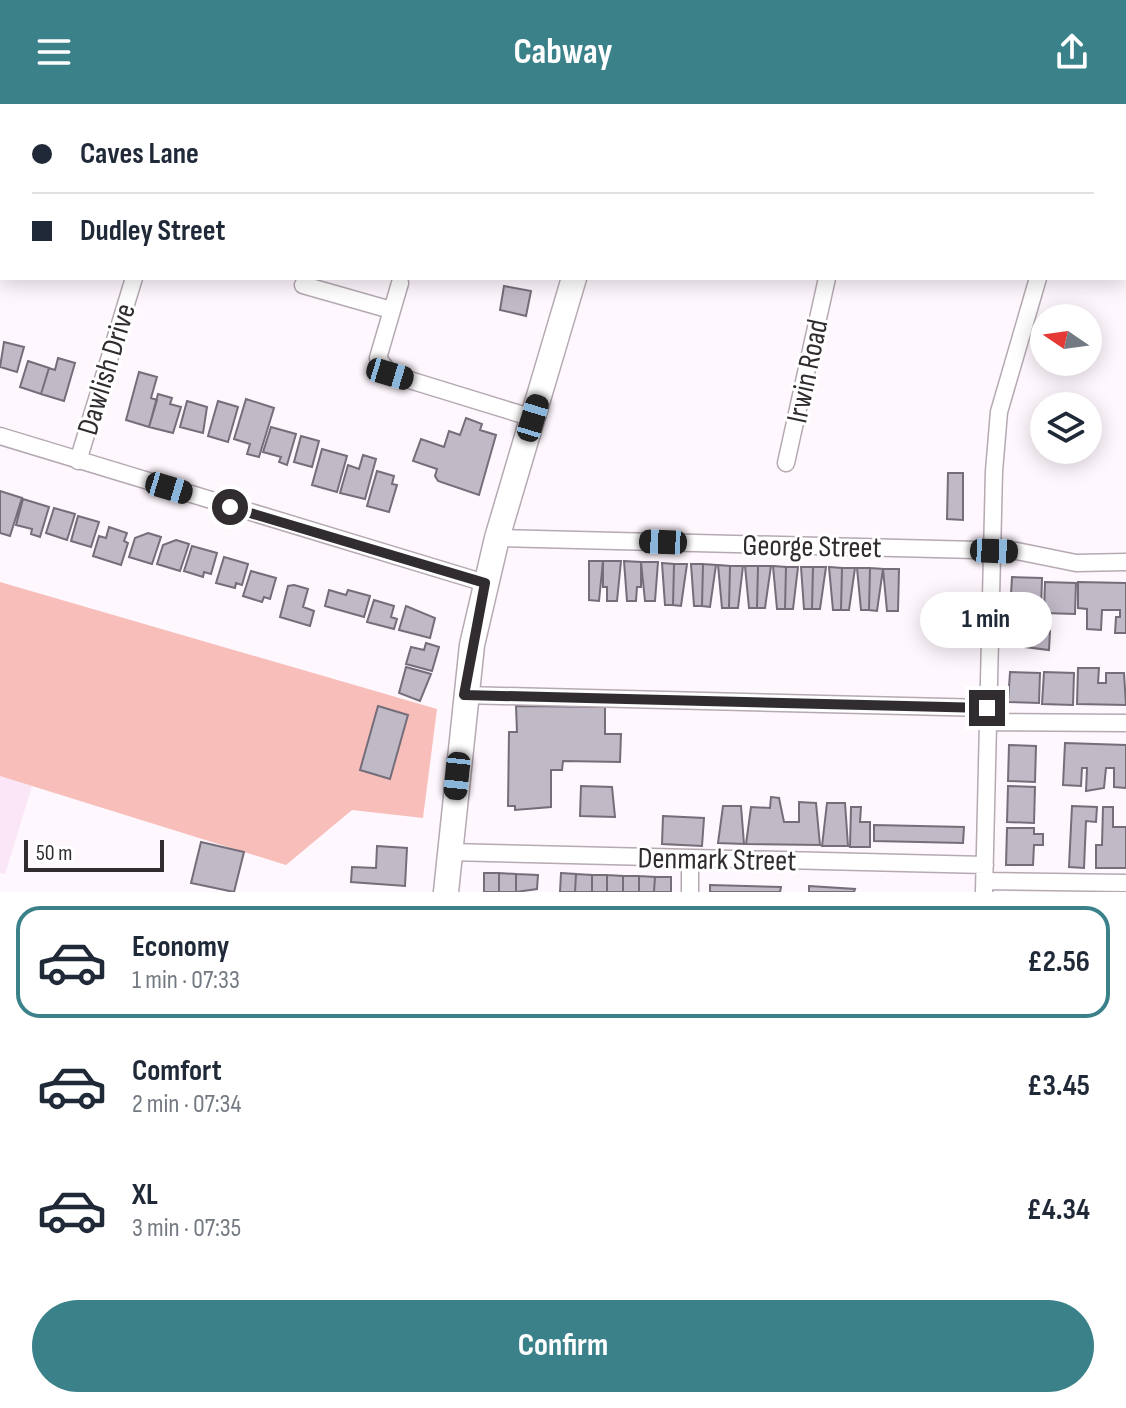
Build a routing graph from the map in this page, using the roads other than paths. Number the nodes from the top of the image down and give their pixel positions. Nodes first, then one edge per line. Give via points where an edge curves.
1 (133, 280) edge
2 (573, 280) edge
3 (827, 280) edge
4 (1037, 280) edge
5 (400, 283) dead end
6 (303, 285) dead end
7 (391, 310) junction
8 (533, 418) junction
9 (0, 436) edge
10 (78, 461) junction
11 (786, 463) dead end
12 (497, 538) junction
13 (994, 551) junction
14 (1126, 562) edge
15 (485, 583) junction
16 (464, 695) junction
17 (988, 715) junction
18 (1126, 723) edge
19 (449, 852) junction
20 (690, 859) junction
21 (984, 879) edge
22 (1126, 883) edge
23 (446, 892) edge
24 (690, 892) edge

1 - 10 street, Dawlish Drive
2 - 8 main road
3 - 11 street, Irwin Road
4 - 13 street via 999,412
5 - 7 street
6 - 7 street
7 - 8 street via 378,358 390,374
8 - 12 main road
9 - 10 street
10 - 15 street
12 - 13 street, George Street
12 - 15 main road
13 - 14 street, George Street via 1076,563
13 - 17 street
15 - 16 main road
16 - 17 street
16 - 19 main road
17 - 18 street
17 - 21 street
19 - 20 street, Denmark Street
19 - 23 main road
20 - 21 street, Denmark Street
20 - 24 street
21 - 22 street, Denmark Street

